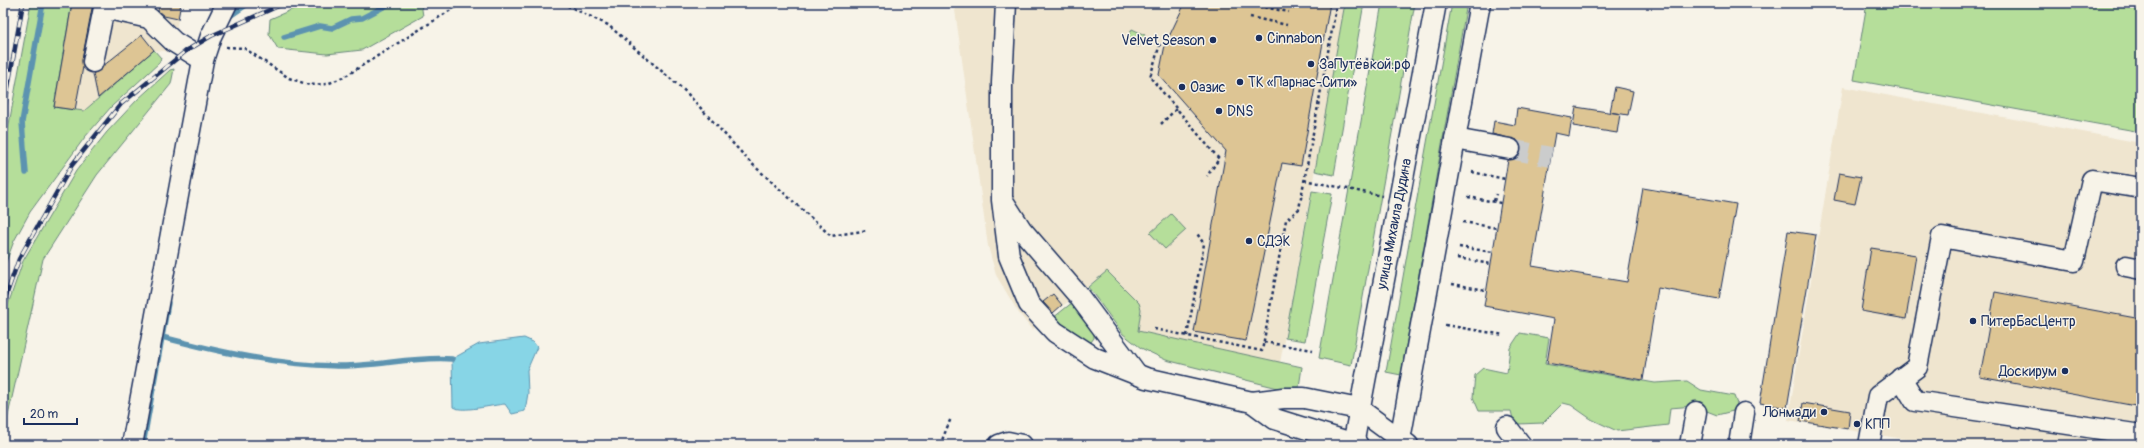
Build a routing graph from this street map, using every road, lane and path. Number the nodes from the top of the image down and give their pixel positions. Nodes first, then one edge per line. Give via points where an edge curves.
1 (227, 3) edge
2 (462, 3) edge
3 (562, 3) edge
4 (1006, 3) edge
5 (1337, 3) edge
6 (1436, 3) edge
7 (1480, 3) edge
8 (104, 5) edge
9 (1253, 5) dead end
10 (150, 11) edge
11 (1289, 12) dead end
12 (1250, 17) dead end
13 (1287, 25) dead end
14 (1160, 44) dead end
15 (1365, 58) dead end
16 (203, 60) junction
17 (93, 62) dead end
18 (1406, 68) dead end
19 (1176, 109) junction
20 (1160, 124) dead end
21 (1456, 138) junction
22 (1510, 149) tunnel mouth
23 (1472, 172) dead end
24 (1207, 176) dead end
25 (1505, 179) dead end
26 (1304, 180) junction
27 (2141, 188) edge
28 (1496, 194) dead end
29 (1383, 196) dead end
30 (1468, 197) dead end
31 (1002, 200) junction
32 (1494, 201) junction
33 (1501, 203) dead end
34 (1463, 222) dead end
35 (1497, 228) dead end
36 (868, 230) dead end
37 (1196, 232) dead end
38 (1459, 246) dead end
39 (1493, 252) dead end
40 (1457, 258) dead end
41 (1491, 264) dead end
42 (1452, 284) dead end
43 (1486, 290) dead end
44 (1445, 325) dead end
45 (1154, 329) dead end
46 (1504, 335) dead end
47 (1187, 336) junction
48 (1264, 342) junction
49 (1313, 350) dead end
50 (1136, 373) junction
51 (1901, 378) junction
52 (1252, 402) junction
53 (1359, 409) junction
54 (1696, 412) dead end
55 (1744, 413) dead end
56 (950, 418) dead end
57 (1507, 427) dead end
58 (2141, 435) edge
59 (1403, 443) edge
60 (1355, 444) edge
61 (132, 445) edge
62 (940, 445) edge
63 (999, 445) edge
64 (1022, 445) edge
65 (1521, 445) edge
66 (1690, 445) edge
67 (1739, 445) edge
68 (1869, 445) edge

1 - 16 street
2 - 16 path via 344,77 327,84 309,85 289,78 244,48 226,47
3 - 36 path via 608,25 686,92 750,162 831,236
4 - 31 street via 1002,83
5 - 26 path
6 - 53 street, улица Михаила Дудина
7 - 21 street
8 - 10 street
8 - 17 street
9 - 11 path
10 - 16 street via 174,42
12 - 13 path
14 - 19 path via 1150,77
15 - 18 path
16 - 61 street
19 - 20 path
19 - 24 path via 1220,159
21 - 22 street
21 - 59 street
23 - 25 path
26 - 29 path
26 - 48 path via 1299,209 1286,220
27 - 51 street via 2092,180 2074,261 1942,237 1917,367
28 - 32 path
30 - 32 path
31 - 50 street via 1021,229 1078,295
31 - 50 street via 1009,256 1029,304 1055,332 1094,358
32 - 33 path
34 - 35 path
37 - 47 path via 1204,244
38 - 39 path
40 - 41 path
42 - 43 path
44 - 46 path
45 - 47 path
47 - 48 path via 1262,351
48 - 49 path
50 - 52 street via 1152,380
51 - 58 street via 1915,401
51 - 68 street via 1878,396
52 - 53 street via 1304,398
52 - 60 street via 1275,419
53 - 59 street
53 - 60 street, улица Михаила Дудина
54 - 66 street
55 - 67 street
56 - 62 path
57 - 65 street
63 - 64 street via 1008,442

